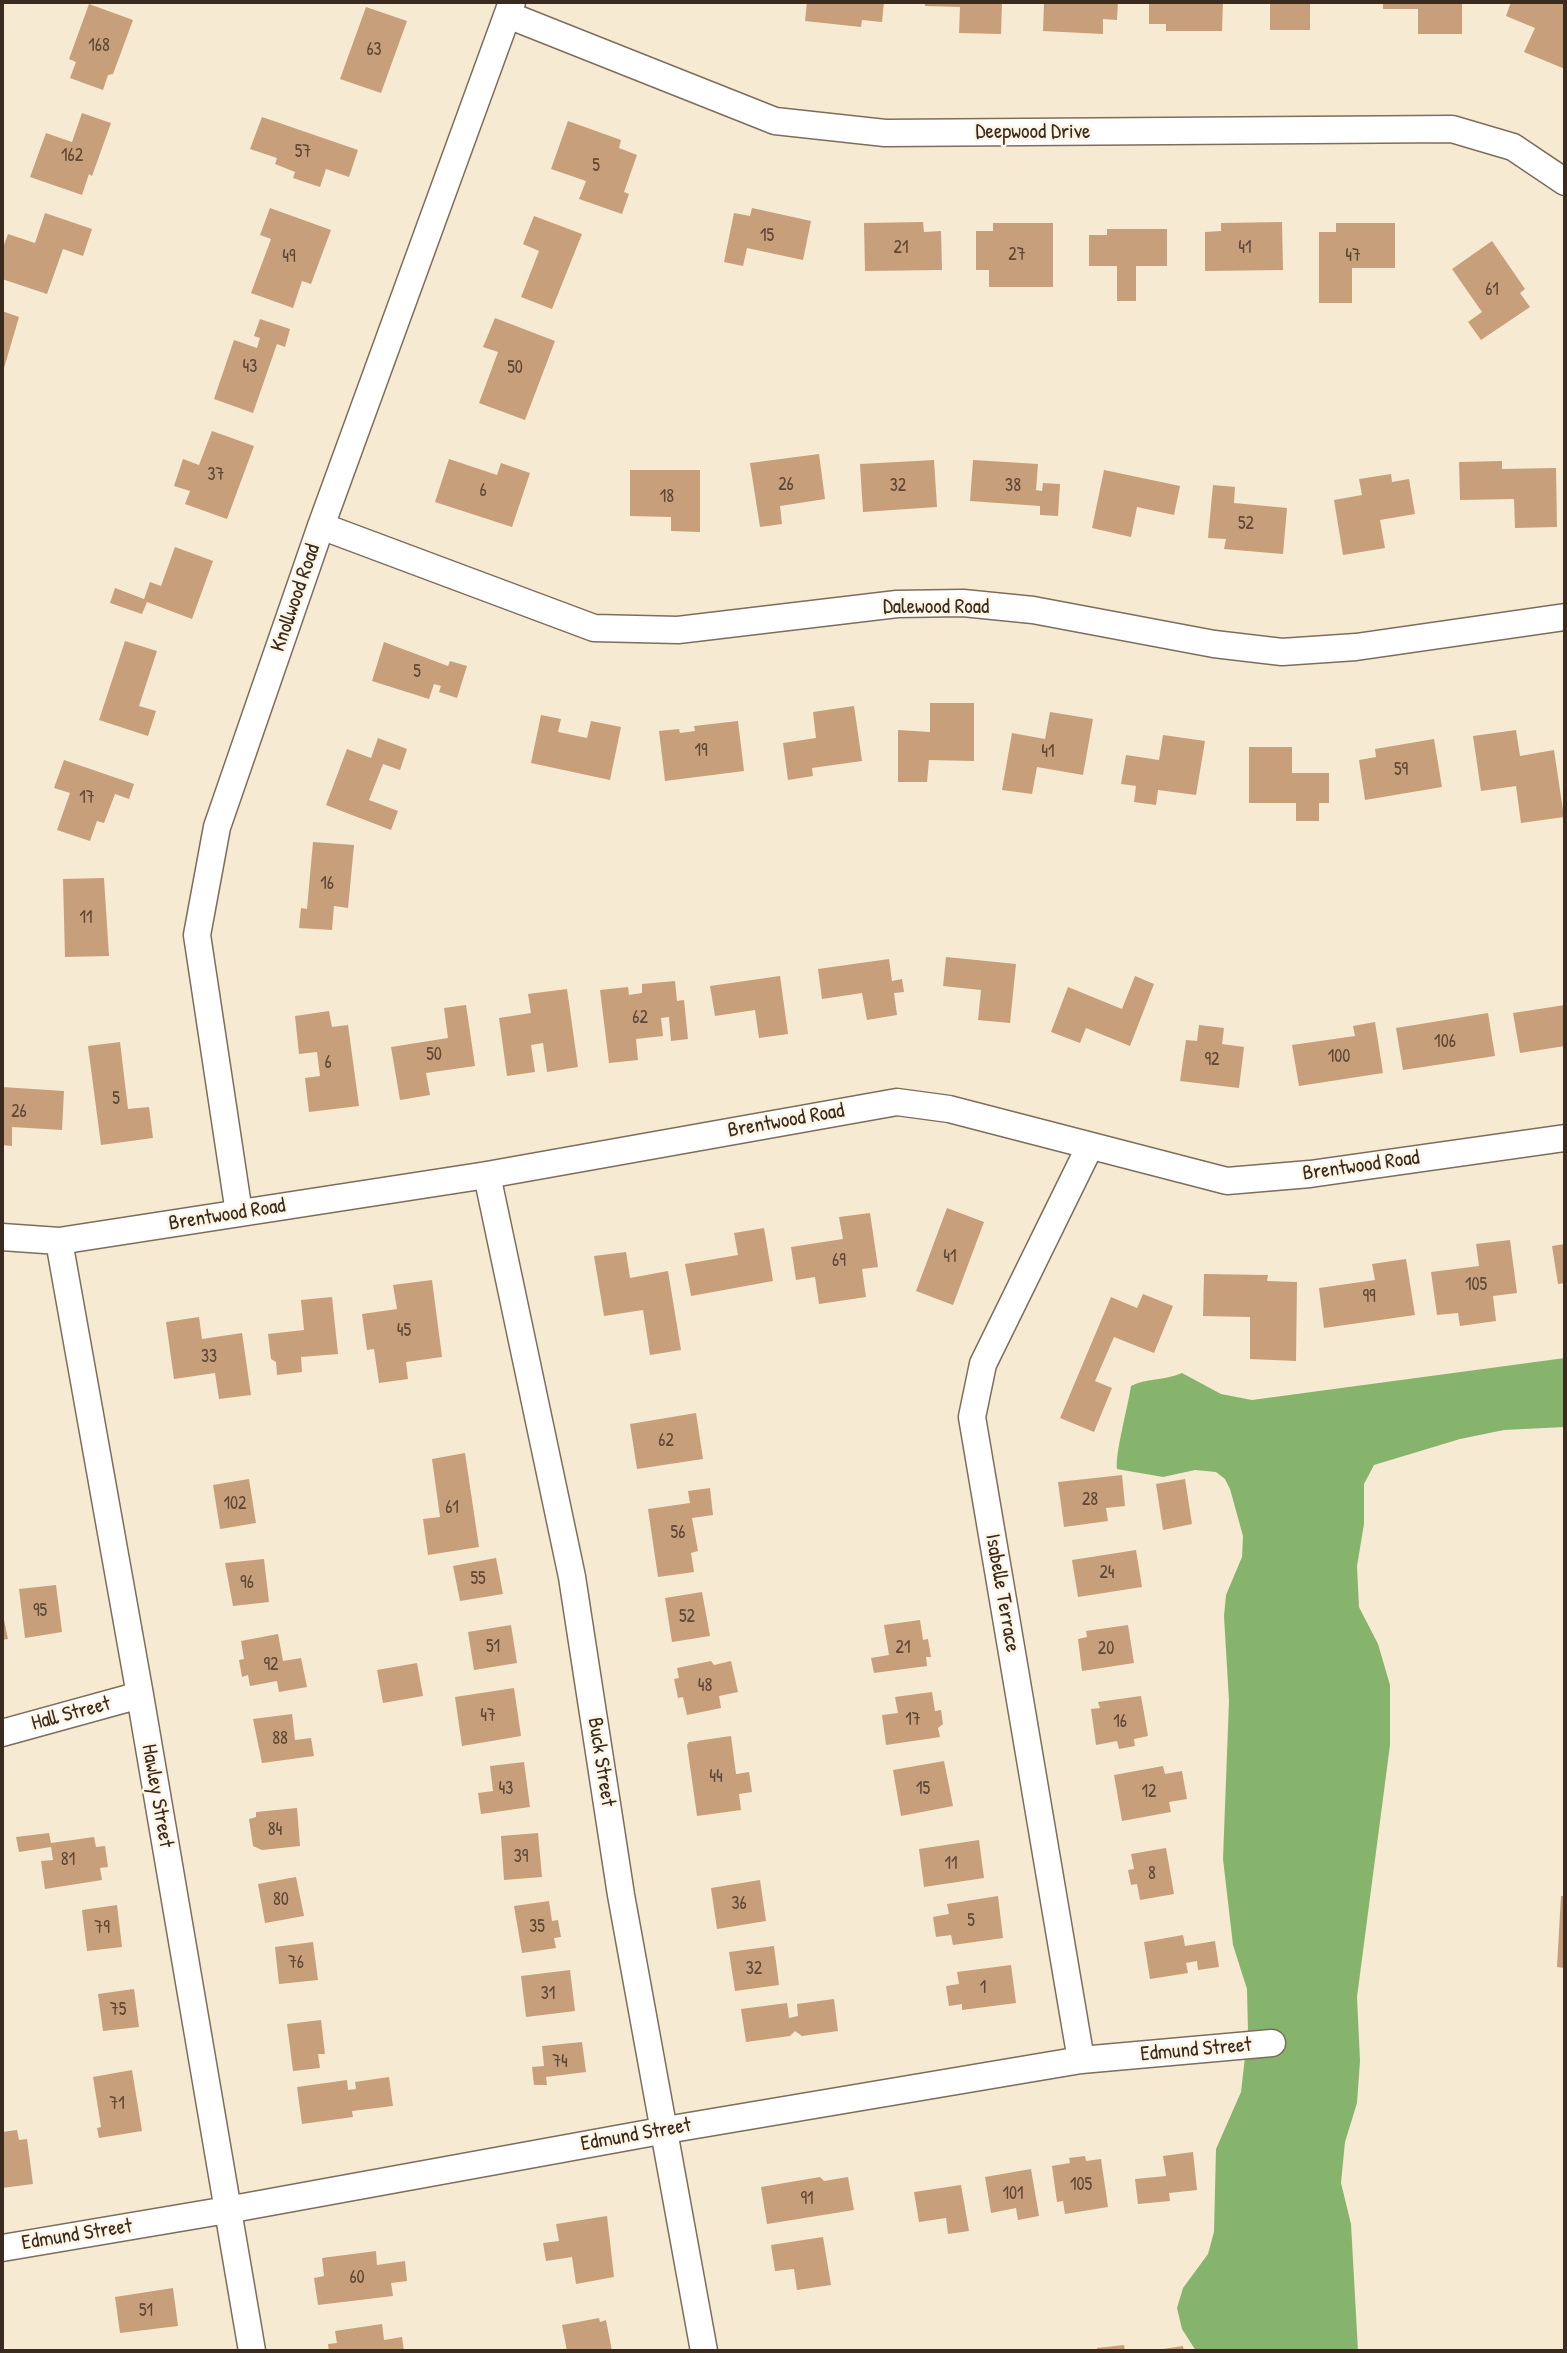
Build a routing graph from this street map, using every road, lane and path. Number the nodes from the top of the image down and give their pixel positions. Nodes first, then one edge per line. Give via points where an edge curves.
1 (510, 8) edge
2 (1565, 182) edge
3 (321, 526) junction
4 (1565, 617) edge
5 (1565, 1138) edge
6 (1090, 1148) junction
7 (487, 1175) junction
8 (239, 1213) junction
9 (2, 1237) edge
10 (59, 1241) junction
11 (140, 1695) junction
12 (2, 1733) edge
13 (1272, 2043) dead end
14 (1080, 2060) junction
15 (666, 2130) junction
16 (227, 2210) junction
17 (2, 2248) edge
18 (252, 2351) edge
19 (704, 2351) edge

1 - 2 street, Deepwood Drive via 775,121 885,133 1452,129 1513,147
1 - 3 street, Knollwood Road
3 - 4 street, Dalewood Road via 594,628 678,630 897,604 963,603 1034,610 1214,645 1282,652
3 - 8 street, Knollwood Road via 217,827 197,935
5 - 6 street, Brentwood Road via 1310,1174 1227,1181
6 - 7 street, Brentwood Road via 949,1109 897,1102
6 - 14 street, Isabelle Terrace via 983,1364 972,1417
7 - 8 street, Brentwood Road
7 - 15 street, Buck Street via 572,1577 621,1895
8 - 10 street, Brentwood Road
9 - 10 street, Brentwood Road
10 - 11 street, Hawley Street
11 - 12 street, Hall Street
11 - 16 street, Hawley Street
13 - 14 street, Edmund Street
14 - 15 street, Edmund Street
15 - 16 street, Edmund Street
15 - 19 street, Buck Street
16 - 17 street, Edmund Street
16 - 18 street, Hawley Street

